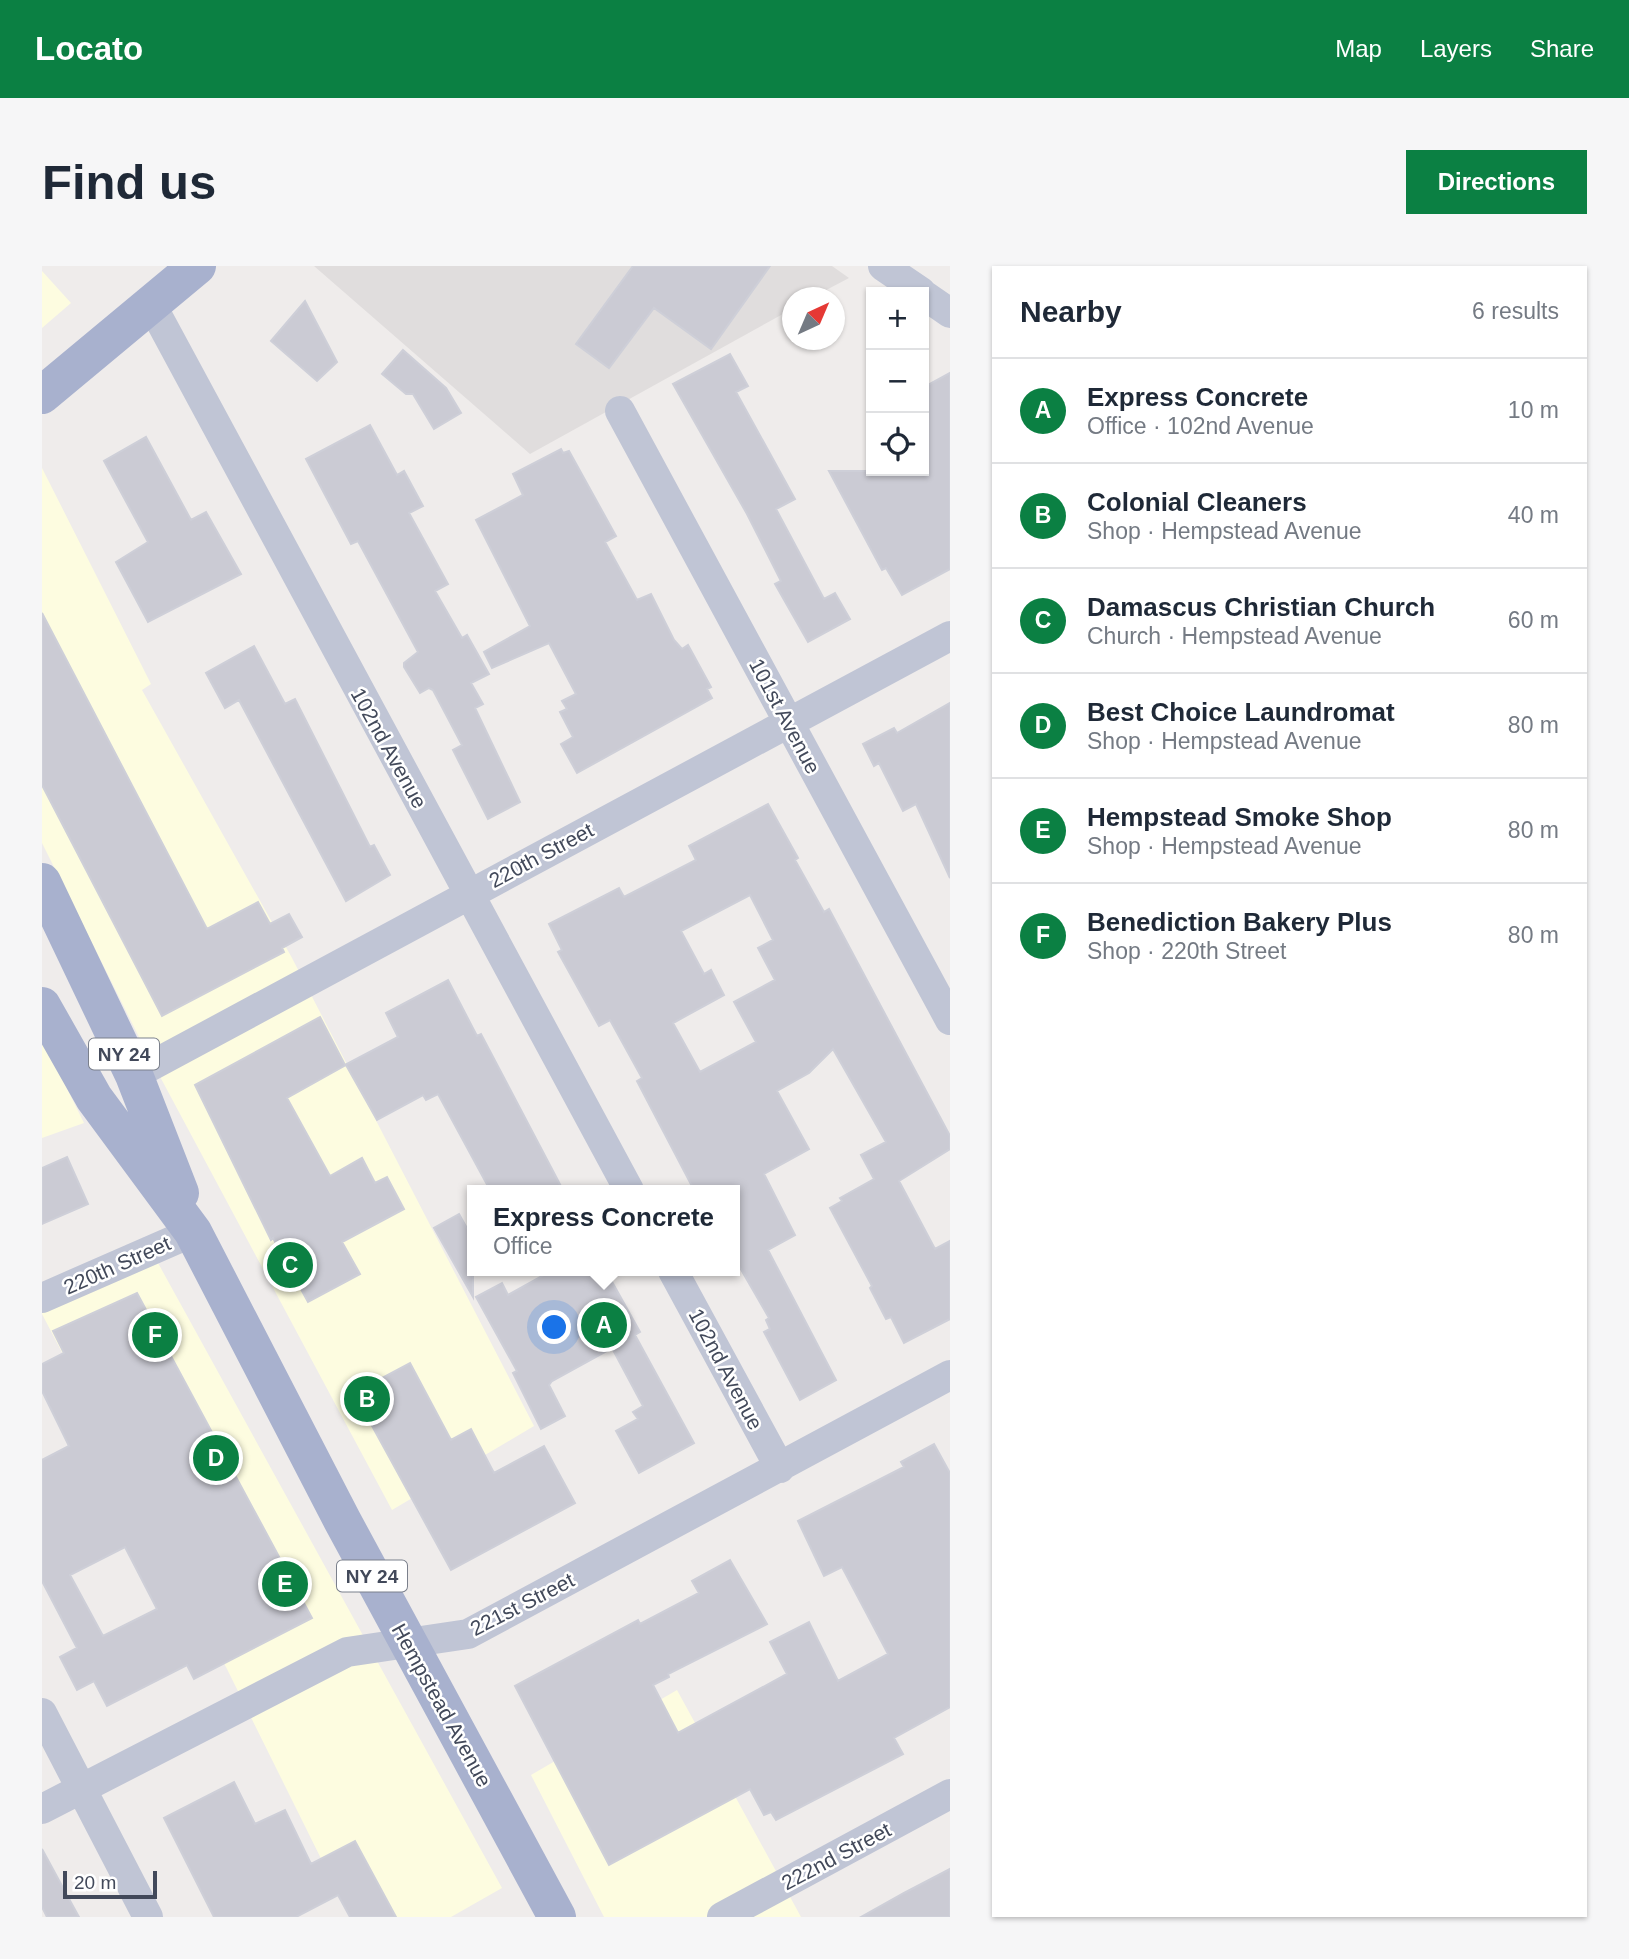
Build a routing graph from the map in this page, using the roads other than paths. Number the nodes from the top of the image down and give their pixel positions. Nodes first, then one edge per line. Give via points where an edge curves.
1 (197, 266) edge
2 (883, 266) edge
3 (913, 287) edge
4 (929, 298) edge
5 (151, 304) junction
6 (950, 313) edge
7 (42, 395) edge
8 (620, 411) dead end
9 (950, 636) edge
10 (788, 721) junction
11 (42, 883) edge
12 (468, 894) junction
13 (42, 1006) edge
14 (950, 1020) edge
15 (134, 1075) junction
16 (626, 1185) edge
17 (193, 1232) junction
18 (676, 1276) edge
19 (42, 1298) edge
20 (950, 1375) edge
21 (780, 1468) junction
22 (407, 1642) junction
23 (42, 1713) edge
24 (81, 1788) junction
25 (950, 1794) edge
26 (42, 1809) edge
27 (148, 1917) edge
28 (557, 1917) edge
29 (722, 1917) edge

1 - 5 main road
2 - 3 street
4 - 6 street
5 - 7 main road
5 - 12 street, 102nd Avenue
8 - 10 street, 101st Avenue
9 - 10 street, 220th Street
10 - 12 street, 220th Street
10 - 14 street, 101st Avenue
11 - 15 main road, Hempstead Avenue / NY 24
12 - 15 street, 220th Street
12 - 16 street, 102nd Avenue
13 - 17 main road, Hempstead Avenue / NY 24 via 94,1098
15 - 17 main road, Hempstead Avenue / NY 24
17 - 19 street, 220th Street
17 - 22 main road, Hempstead Avenue / NY 24
18 - 21 street, 102nd Avenue
20 - 21 street, 221st Street
21 - 22 street, 221st Street via 468,1634
22 - 24 street, 221st Street via 347,1652
22 - 28 main road, Hempstead Avenue / NY 24
23 - 24 street
24 - 26 street, 221st Street
24 - 27 street
25 - 29 street, 222nd Street

